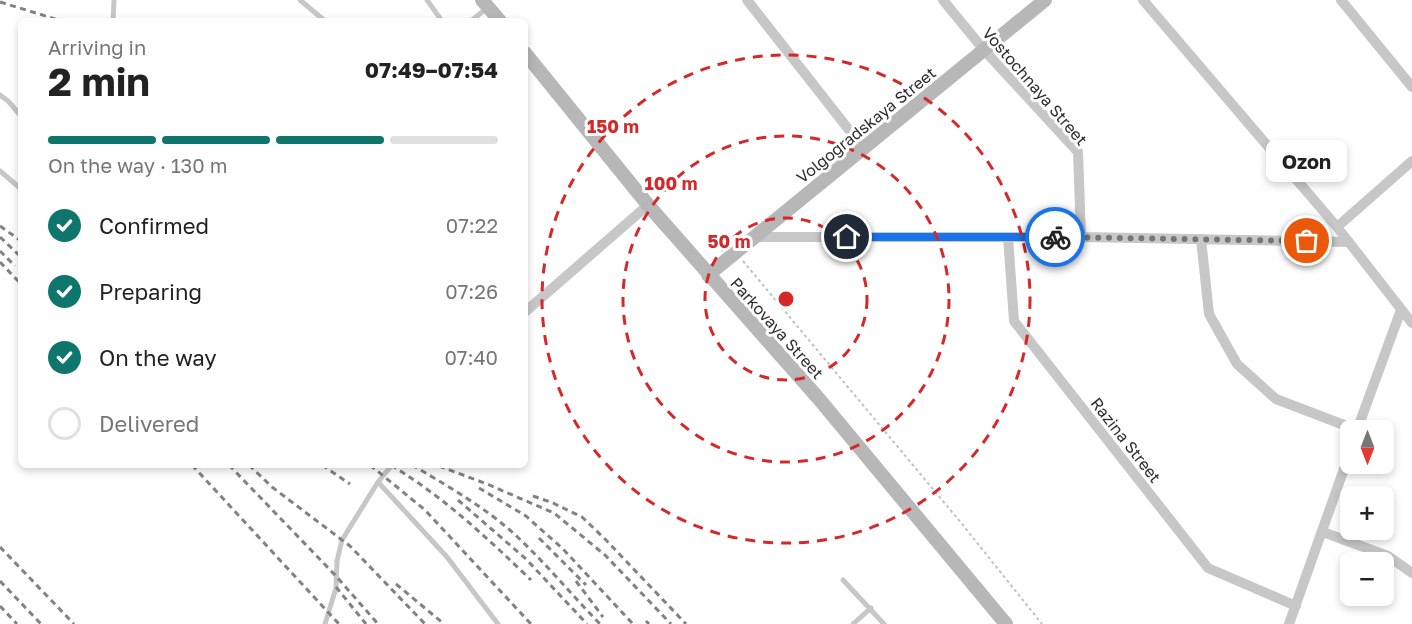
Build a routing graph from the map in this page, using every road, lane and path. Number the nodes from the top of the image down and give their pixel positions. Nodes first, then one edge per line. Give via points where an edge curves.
1 (114, 0) edge
2 (300, 0) edge
3 (313, 0) edge
4 (427, 0) edge
5 (747, 0) edge
6 (943, 0) edge
7 (1045, 0) edge
8 (1143, 0) edge
9 (1341, 0) edge
10 (485, 3) edge
11 (308, 6) junction
12 (113, 18) edge
13 (322, 18) edge
14 (440, 18) edge
15 (473, 18) edge
16 (498, 18) edge
17 (984, 50) junction
18 (528, 56) edge
19 (1412, 87) edge
20 (0, 95) edge
21 (18, 113) edge
22 (864, 149) junction
23 (1412, 161) edge
24 (0, 171) edge
25 (18, 186) edge
26 (648, 205) junction
27 (1337, 227) junction
28 (755, 237) junction
29 (1008, 237) junction
30 (1081, 237) junction
31 (1201, 239) junction
32 (1349, 242) junction
33 (735, 252) junction
34 (708, 275) junction
35 (528, 309) edge
36 (1401, 310) junction
37 (1412, 322) edge
38 (1361, 420) edge
39 (1340, 423) edge
40 (390, 468) edge
41 (1343, 474) edge
42 (378, 482) junction
43 (1323, 532) junction
44 (1412, 573) edge
45 (843, 580) dead end
46 (1296, 606) junction
47 (871, 608) junction
48 (325, 624) edge
49 (498, 624) edge
50 (853, 624) edge
51 (884, 624) edge
52 (1006, 624) edge
53 (1042, 624) edge
54 (1289, 624) edge

1 - 12 lane
2 - 11 lane
3 - 11 lane
4 - 14 lane
5 - 22 street
6 - 17 street, Vostochnaya Street
7 - 17 main road, Volgogradskaya Street
8 - 27 street
9 - 19 street
10 - 15 lane
10 - 16 main road
11 - 13 lane
17 - 22 main road, Volgogradskaya Street
17 - 30 street, Vostochnaya Street via 1078,152
18 - 26 main road, Parkovaya Street
20 - 21 lane
22 - 28 main road, Volgogradskaya Street
23 - 27 street
24 - 25 lane
26 - 34 main road, Parkovaya Street
26 - 35 street
27 - 32 street
28 - 29 street
28 - 33 main road, Volgogradskaya Street
29 - 30 street
29 - 46 street, Razina Street via 1014,321 1208,568
30 - 31 street
31 - 32 street
31 - 39 street via 1209,315 1237,364 1276,399
32 - 36 street
33 - 34 main road, Volgogradskaya Street
33 - 53 path
34 - 52 main road, Parkovaya Street via 819,399
36 - 37 street
36 - 38 street
40 - 42 lane
41 - 43 street
42 - 48 lane via 342,540 336,588
42 - 49 lane via 447,557
43 - 44 street via 1388,556
43 - 46 street
45 - 47 lane
46 - 54 street
47 - 50 lane
47 - 51 lane

